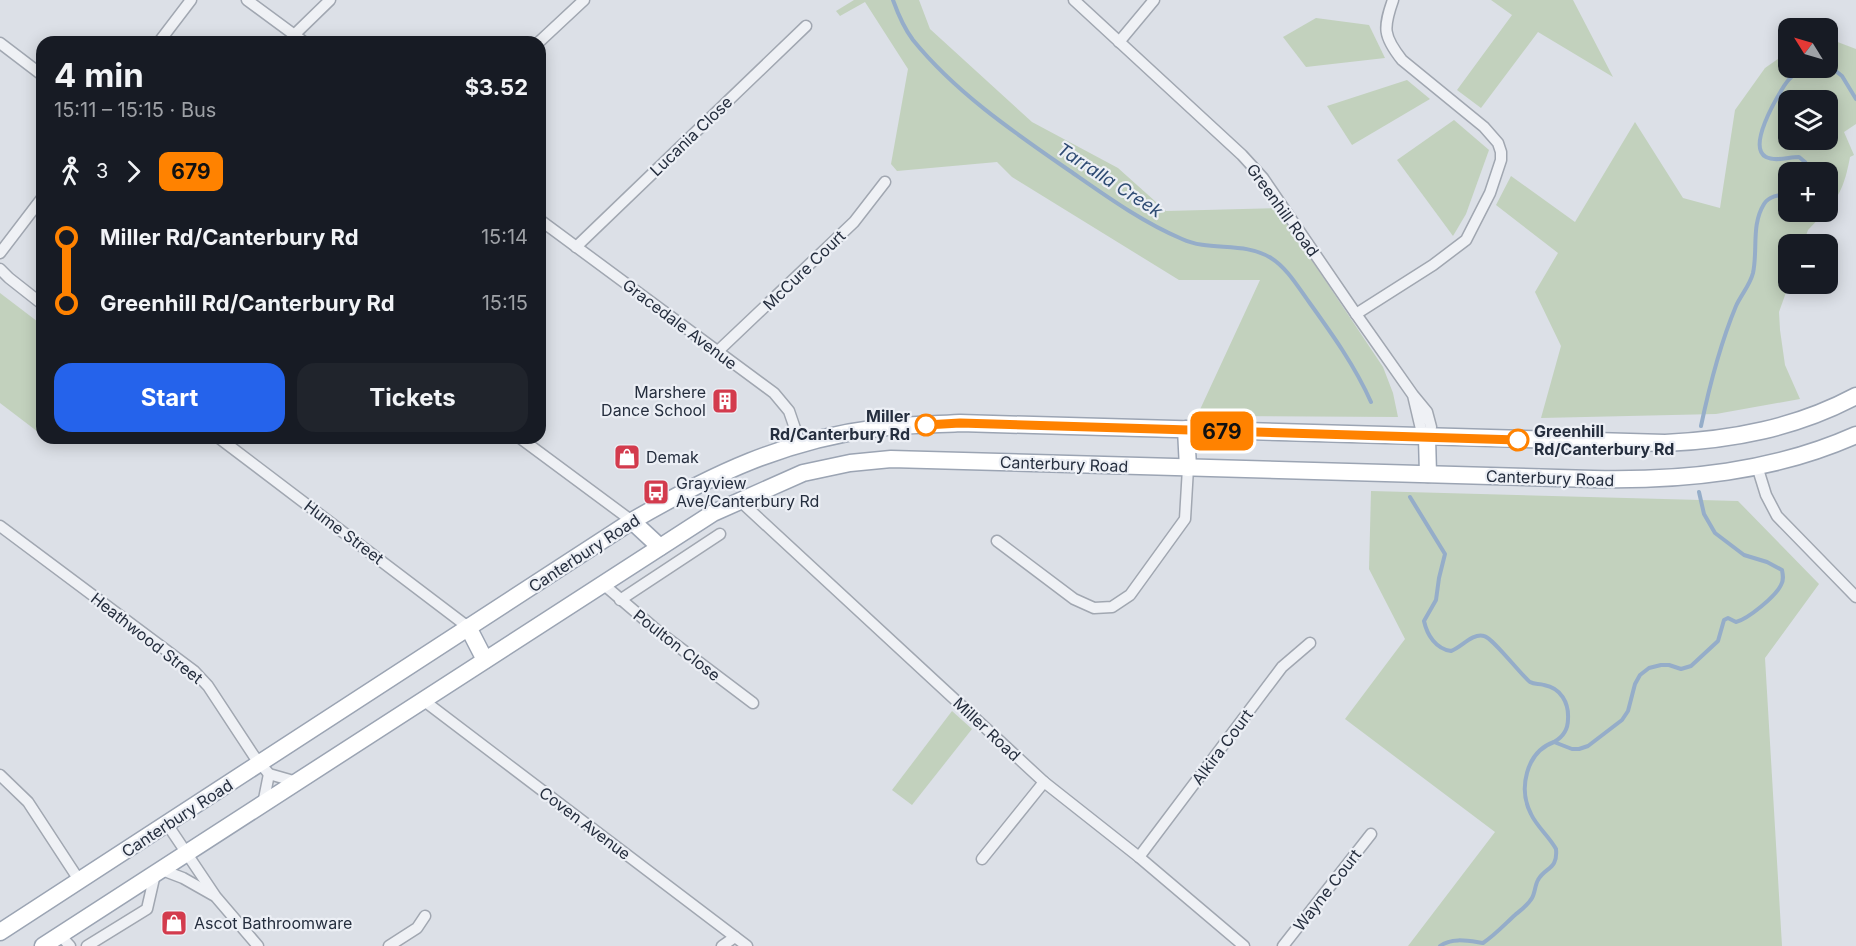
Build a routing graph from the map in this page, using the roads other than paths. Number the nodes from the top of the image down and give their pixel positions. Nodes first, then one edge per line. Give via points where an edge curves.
1 (191, 0) edge
2 (247, 0) edge
3 (330, 0) edge
4 (584, 0) edge
5 (1074, 0) edge
6 (1154, 0) edge
7 (1393, 0) edge
8 (806, 26) dead end
9 (294, 35) joint
10 (164, 36) edge
11 (545, 36) edge
12 (1119, 42) junction
13 (0, 43) edge
14 (36, 70) edge
15 (885, 182) dead end
16 (36, 206) edge
17 (546, 224) edge
18 (576, 247) junction
19 (0, 254) edge
20 (0, 269) edge
21 (36, 299) edge
22 (1356, 314) junction
23 (717, 352) junction
24 (1856, 396) edge
25 (1186, 429) junction
26 (1856, 435) edge
27 (1427, 437) junction
28 (800, 443) junction
29 (227, 444) edge
30 (528, 444) edge
31 (1757, 466) junction
32 (1188, 468) junction
33 (1428, 474) junction
34 (739, 500) junction
35 (632, 521) junction
36 (0, 526) edge
37 (720, 534) dead end
38 (997, 541) dead end
39 (660, 547) junction
40 (603, 584) junction
41 (1856, 597) edge
42 (620, 600) junction
43 (468, 627) junction
44 (1310, 643) dead end
45 (486, 660) junction
46 (423, 700) junction
47 (753, 703) dead end
48 (264, 769) junction
49 (0, 775) edge
50 (297, 782) junction
51 (1044, 782) junction
52 (264, 804) junction
53 (167, 824) junction
54 (1371, 834) dead end
55 (188, 854) junction
56 (1139, 857) junction
57 (981, 858) dead end
58 (159, 872) junction
59 (79, 880) junction
60 (216, 897) junction
61 (425, 916) dead end
62 (0, 932) edge
63 (735, 938) junction
64 (65, 941) edge
65 (43, 946) edge
66 (87, 946) edge
67 (258, 946) edge
68 (389, 946) edge
69 (722, 946) edge
70 (747, 946) edge
71 (1244, 946) edge
72 (1283, 946) edge

1 - 10 street
2 - 9 street
3 - 9 street
4 - 11 street
5 - 12 street, Greenhill Road
6 - 12 street
7 - 22 street via 1385,30 1395,51 1484,126 1498,143 1501,160 1490,193 1466,240
8 - 18 street, Lucania Close
12 - 22 street, Greenhill Road via 1263,178
13 - 14 street
15 - 23 street, McCure Court via 854,222
16 - 19 street
17 - 18 street, Gracedale Avenue
18 - 23 street, Gracedale Avenue
20 - 21 street
22 - 27 street, Greenhill Road via 1427,412 1431,427
23 - 28 street, Gracedale Avenue via 782,402
24 - 27 main road, Canterbury Road via 1794,423 1702,441
25 - 27 main road, Canterbury Road
25 - 28 main road, Canterbury Road via 960,423 878,428
25 - 32 main road
26 - 31 main road, Canterbury Road
27 - 33 main road
28 - 35 main road, Canterbury Road via 714,475
29 - 43 street, Hume Street
30 - 35 street
31 - 33 main road, Canterbury Road via 1701,476 1629,480
31 - 41 street via 1777,516
32 - 33 main road, Canterbury Road
32 - 34 main road, Canterbury Road via 891,459 803,473
32 - 38 street via 1185,519 1130,595 1112,607 1094,608 1074,599
34 - 39 main road, Canterbury Road
34 - 51 street, Miller Road
35 - 39 main road
35 - 43 main road, Canterbury Road
36 - 48 street, Heathwood Street via 194,671
37 - 42 street
39 - 40 main road, Canterbury Road
40 - 42 street, Poulton Close
40 - 45 main road, Canterbury Road
42 - 47 street, Poulton Close
43 - 45 main road
43 - 48 main road, Canterbury Road
44 - 56 street, Alkira Court via 1282,667
45 - 46 main road, Canterbury Road
46 - 50 main road, Canterbury Road
46 - 63 street, Coven Avenue
48 - 50 street
48 - 52 street
48 - 53 main road, Canterbury Road
49 - 59 street via 28,802
50 - 52 main road, Canterbury Road
51 - 56 street, Miller Road
51 - 57 street
52 - 55 main road, Canterbury Road
53 - 55 street
53 - 59 main road, Canterbury Road
54 - 72 street, Wayne Court
55 - 58 main road, Canterbury Road
55 - 60 street
56 - 71 street, Miller Road
58 - 60 street via 183,878
58 - 64 main road, Canterbury Road
58 - 66 street via 147,909
59 - 62 main road, Canterbury Road
60 - 67 street
61 - 68 street via 417,928
63 - 69 street
63 - 70 street, Coven Avenue
64 - 65 main road, Canterbury Road

